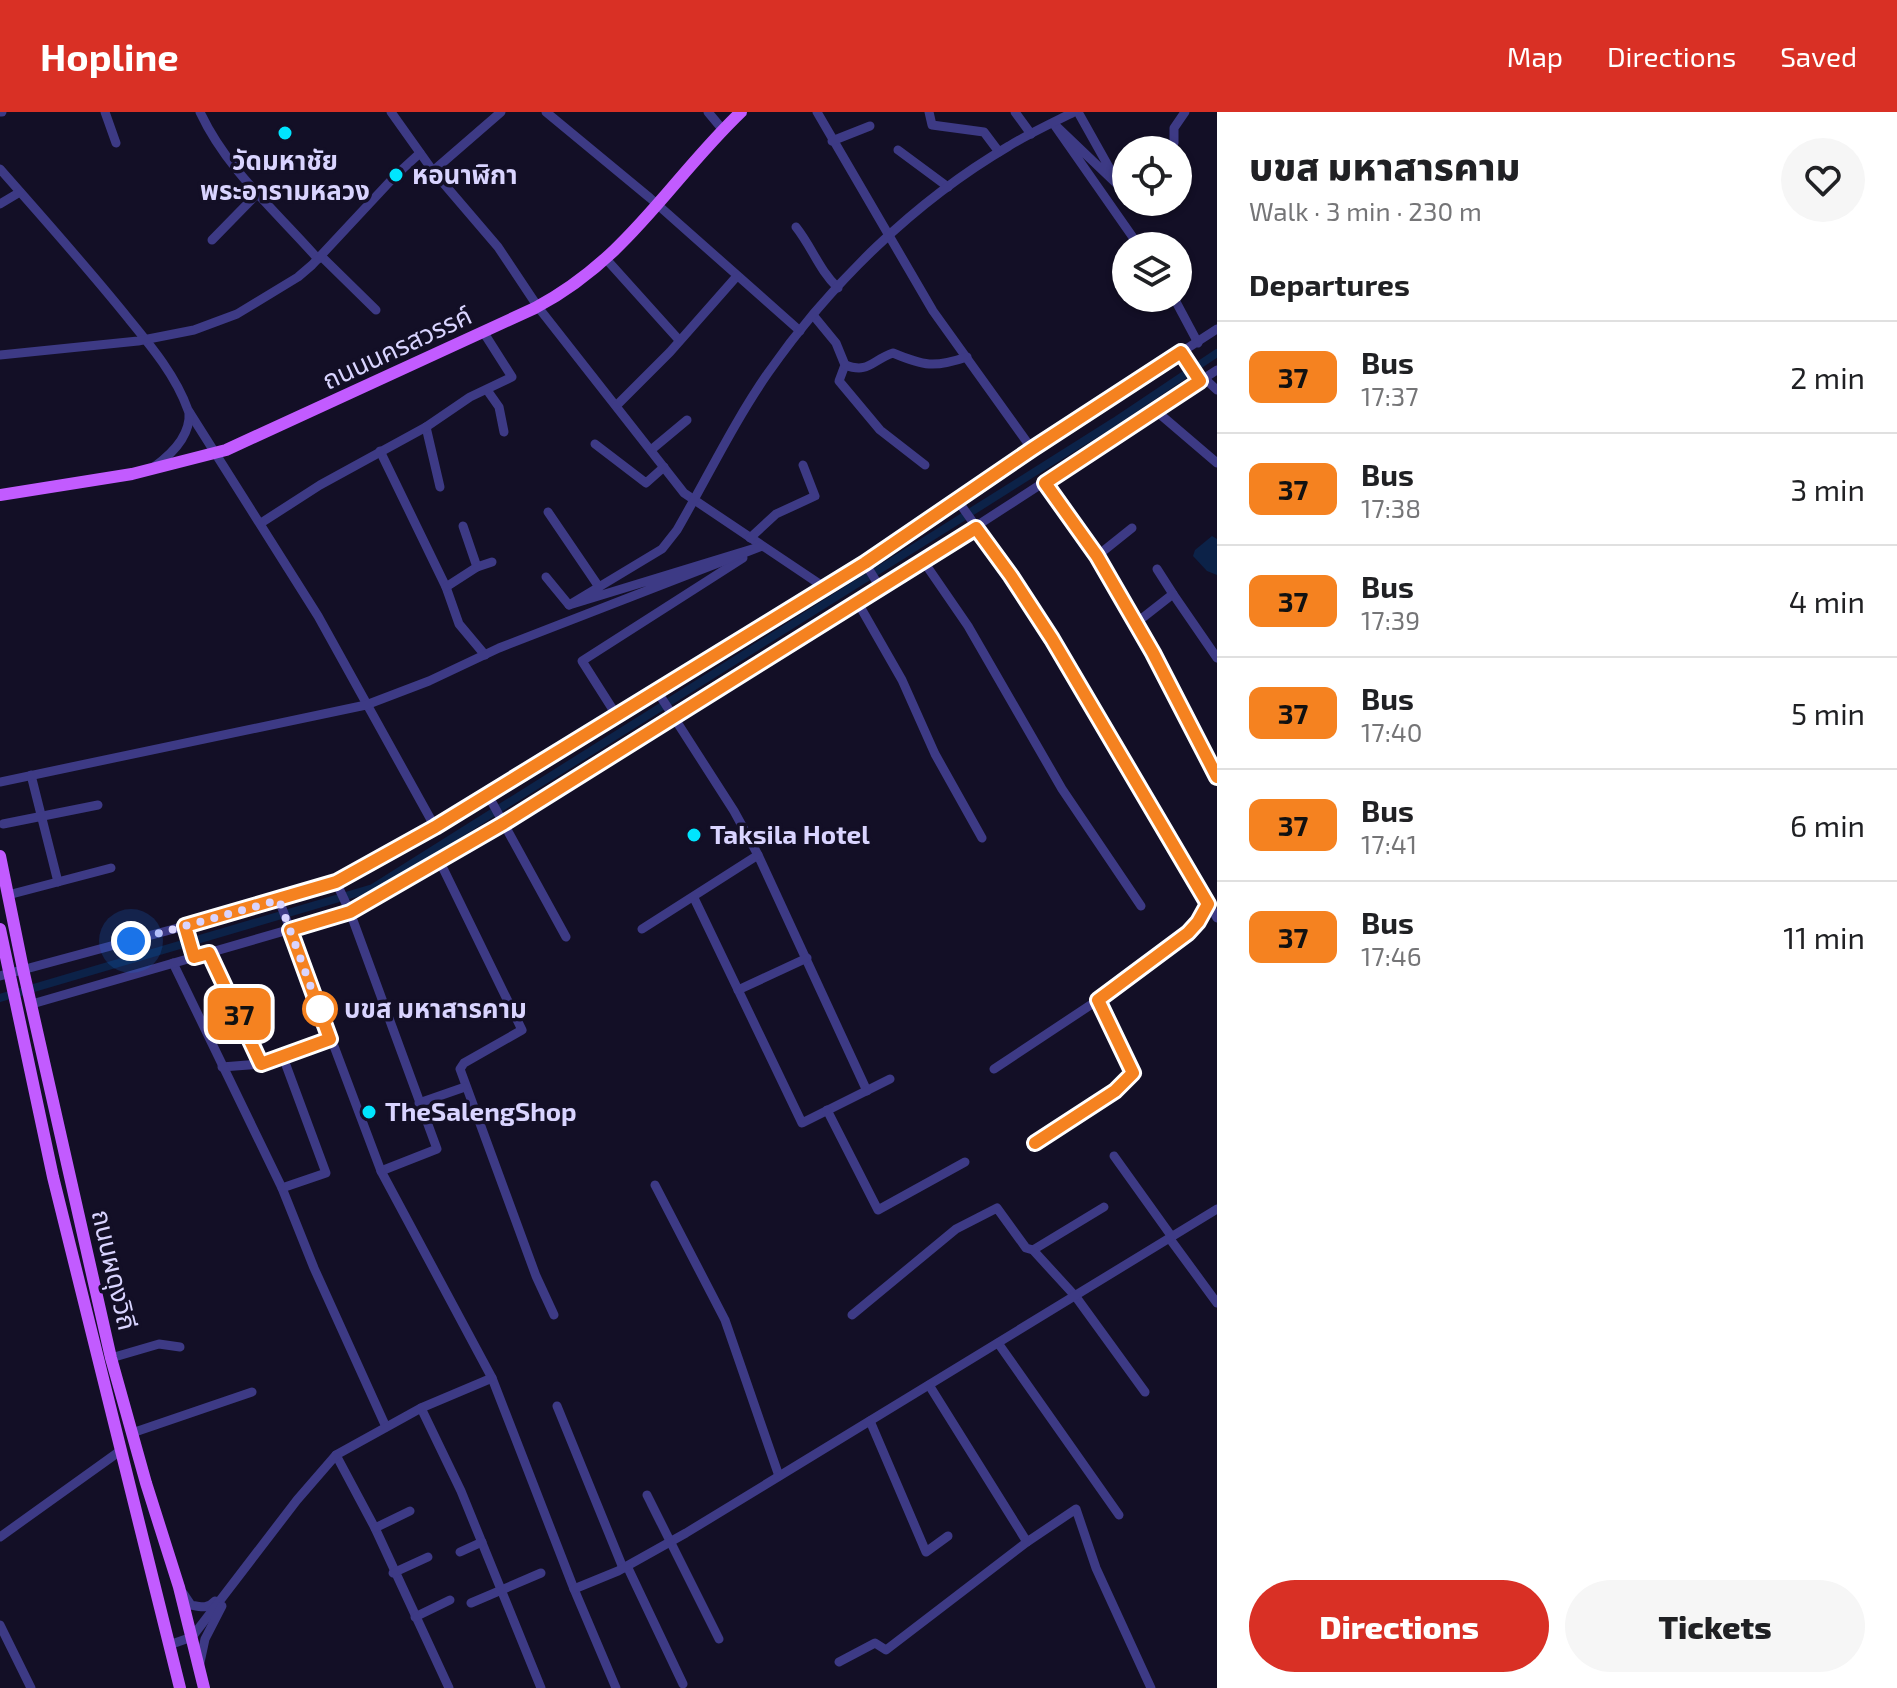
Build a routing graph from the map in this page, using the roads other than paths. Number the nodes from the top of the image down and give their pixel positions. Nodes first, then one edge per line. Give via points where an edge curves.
1 (105, 112) edge
2 (200, 112) edge
3 (391, 112) edge
4 (501, 112) edge
5 (546, 112) edge
6 (708, 112) edge
7 (741, 112) edge
8 (817, 112) edge
9 (929, 112) edge
10 (1015, 112) edge
11 (1076, 112) edge
12 (1185, 112) edge
13 (1053, 123) junction
14 (870, 126) dead end
15 (723, 130) junction
16 (1031, 134) junction
17 (1174, 136) edge
18 (832, 141) junction
19 (116, 143) dead end
20 (898, 150) dead end
21 (999, 152) junction
22 (420, 153) junction
23 (1112, 167) edge
24 (0, 169) edge
25 (433, 171) junction
26 (1112, 174) edge
27 (948, 187) junction
28 (20, 192) junction
29 (258, 193) junction
30 (0, 204) edge
31 (657, 205) junction
32 (796, 227) dead end
33 (1129, 232) edge
34 (888, 236) junction
35 (212, 240) dead end
36 (319, 257) junction
37 (607, 260) junction
38 (737, 276) junction
39 (838, 288) junction
40 (538, 307) junction
41 (376, 310) dead end
42 (1181, 312) edge
43 (813, 315) junction
44 (1217, 329) edge
45 (800, 331) junction
46 (484, 333) junction
47 (146, 340) junction
48 (679, 340) junction
49 (1198, 343) junction
50 (1181, 352) junction
51 (0, 355) edge
52 (967, 357) junction
53 (845, 365) junction
54 (1217, 370) edge
55 (1202, 380) junction
56 (487, 390) junction
57 (1217, 390) edge
58 (617, 405) junction
59 (188, 410) junction
60 (1155, 410) junction
61 (687, 420) dead end
62 (426, 427) junction
63 (504, 432) dead end
64 (595, 444) dead end
65 (1032, 449) junction
66 (651, 450) junction
67 (380, 451) junction
68 (216, 453) junction
69 (1217, 463) edge
70 (803, 465) dead end
71 (925, 465) dead end
72 (664, 467) junction
73 (151, 469) junction
74 (1045, 483) junction
75 (440, 487) dead end
76 (0, 495) edge
77 (694, 501) junction
78 (958, 501) junction
79 (548, 512) dead end
80 (261, 523) junction
81 (463, 526) dead end
82 (976, 528) junction
83 (1132, 528) dead end
84 (750, 538) junction
85 (762, 546) junction
86 (1097, 556) junction
87 (492, 562) dead end
88 (924, 562) junction
89 (865, 563) junction
90 (477, 567) junction
91 (1157, 569) dead end
92 (546, 577) dead end
93 (446, 587) junction
94 (599, 587) junction
95 (824, 587) junction
96 (881, 589) junction
97 (1173, 594) junction
98 (858, 603) junction
99 (569, 605) junction
100 (1136, 623) junction
101 (485, 655) junction
102 (1217, 658) edge
103 (657, 691) junction
104 (366, 705) junction
105 (617, 716) junction
106 (674, 718) junction
107 (31, 775) junction
108 (1217, 777) edge
109 (0, 782) edge
110 (488, 795) junction
111 (98, 805) dead end
112 (42, 816) junction
113 (504, 823) junction
114 (3, 824) dead end
115 (435, 827) junction
116 (982, 838) dead end
117 (758, 855) junction
118 (0, 856) edge
119 (439, 860) junction
120 (111, 868) dead end
121 (58, 882) junction
122 (336, 882) junction
123 (8, 895) junction
124 (694, 898) junction
125 (279, 900) junction
126 (1208, 904) junction
127 (1141, 906) dead end
128 (350, 912) junction
129 (1217, 918) edge
130 (185, 926) junction
131 (0, 929) edge
132 (642, 929) dead end
133 (290, 930) junction
134 (566, 937) dead end
135 (209, 953) junction
136 (194, 957) junction
137 (807, 958) junction
138 (173, 963) junction
139 (24, 974) junction
140 (6, 977) edge
141 (738, 990) junction
142 (31, 1000) junction
143 (1098, 1000) junction
144 (330, 1039) junction
145 (283, 1057) junction
146 (261, 1064) junction
147 (222, 1067) junction
148 (994, 1069) dead end
149 (890, 1079) dead end
150 (465, 1087) junction
151 (867, 1091) junction
152 (419, 1103) junction
153 (827, 1110) junction
154 (1035, 1143) dead end
155 (1114, 1156) dead end
156 (965, 1162) dead end
157 (381, 1171) junction
158 (655, 1185) dead end
159 (282, 1188) junction
160 (1104, 1207) dead end
161 (1217, 1209) edge
162 (1171, 1238) junction
163 (1033, 1250) junction
164 (1076, 1297) junction
165 (1217, 1303) edge
166 (554, 1315) dead end
167 (852, 1315) dead end
168 (998, 1343) junction
169 (180, 1347) dead end
170 (111, 1358) junction
171 (492, 1378) junction
172 (929, 1385) junction
173 (252, 1392) dead end
174 (1145, 1392) dead end
175 (557, 1406) dead end
176 (421, 1408) junction
177 (870, 1421) junction
178 (386, 1427) junction
179 (132, 1433) junction
180 (135, 1446) junction
181 (120, 1451) junction
182 (336, 1455) junction
183 (779, 1476) junction
184 (647, 1495) dead end
185 (410, 1511) dead end
186 (1119, 1515) dead end
187 (375, 1528) junction
188 (948, 1536) dead end
189 (0, 1537) edge
190 (482, 1542) junction
191 (669, 1542) junction
192 (1027, 1542) junction
193 (460, 1552) dead end
194 (428, 1557) dead end
195 (625, 1567) junction
196 (393, 1573) junction
197 (541, 1573) dead end
198 (235, 1582) junction
199 (179, 1587) junction
200 (574, 1589) junction
201 (501, 1590) junction
202 (450, 1600) dead end
203 (471, 1603) dead end
204 (415, 1617) junction
205 (0, 1625) edge
206 (192, 1637) junction
207 (719, 1639) dead end
208 (169, 1645) junction
209 (839, 1662) dead end
210 (199, 1667) junction
211 (683, 1684) dead end
212 (31, 1688) edge
213 (180, 1688) edge
214 (204, 1688) edge
215 (449, 1688) edge
216 (541, 1688) edge
217 (616, 1688) edge
218 (1151, 1688) edge

1 - 19 street
2 - 29 street via 233,169
3 - 22 street
4 - 25 street
5 - 31 street
6 - 15 street
7 - 15 main road, ถนนนครสวรรค์
8 - 18 street
9 - 21 street via 932,125 984,132
10 - 16 street
11 - 13 street
11 - 23 street
12 - 17 street
13 - 16 street
13 - 26 street
13 - 33 street
14 - 18 street
15 - 31 main road, ถนนนครสวรรค์
16 - 21 street
18 - 34 street
20 - 27 street
21 - 27 street
22 - 25 street
22 - 36 street
24 - 28 street
25 - 40 street via 498,247
27 - 34 street
28 - 30 street
28 - 47 street
29 - 35 street
29 - 36 street
31 - 37 main road, ถนนนครสวรรค์
31 - 38 street
32 - 39 street
34 - 39 street
34 - 52 street
36 - 41 street
36 - 47 street via 298,277 237,314
37 - 40 main road, ถนนนครสวรรค์
37 - 48 street
38 - 45 street
38 - 48 street
39 - 43 street
40 - 46 main road, ถนนนครสวรรค์
40 - 58 street
42 - 49 street
43 - 45 street
43 - 53 street via 836,343
44 - 49 street
45 - 77 street via 767,375
46 - 56 street via 512,377
46 - 68 main road, ถนนนครสวรรค์
47 - 51 street
47 - 59 street
48 - 58 street
49 - 50 street
50 - 55 street
50 - 65 street
52 - 53 street via 931,366 893,353 865,369
52 - 65 street
53 - 71 street via 839,381 857,406
54 - 55 street
55 - 57 street
55 - 60 street
56 - 62 street
56 - 63 street via 499,407
58 - 66 street
59 - 68 street
59 - 73 street via 180,443
60 - 69 street
60 - 74 street
61 - 66 street
62 - 67 street
62 - 75 street
64 - 72 street via 646,483
65 - 78 street
66 - 72 street
67 - 80 street
67 - 93 street
68 - 73 main road, ถนนนครสวรรค์
68 - 80 street
70 - 84 street via 815,496 776,514
72 - 77 street
73 - 76 main road, ถนนนครสวรรค์
74 - 82 street
74 - 86 street
77 - 84 street
77 - 94 street via 662,549
78 - 82 street
78 - 89 street
79 - 94 street
80 - 104 street
81 - 90 street
82 - 88 street
82 - 126 street via 1052,639
83 - 86 street
84 - 85 street
85 - 95 street
85 - 99 street
85 - 101 street
85 - 105 street via 582,661
86 - 100 street
87 - 90 street
88 - 96 street
88 - 127 street via 968,626 1062,789
89 - 95 street
89 - 96 street
90 - 93 street
91 - 97 street
92 - 99 street
93 - 101 street via 459,624
94 - 99 street
95 - 103 street
96 - 98 street
97 - 100 street
97 - 102 street
98 - 106 street
98 - 116 street
100 - 108 street
101 - 104 street
103 - 105 street
103 - 106 street
104 - 107 street
104 - 115 street
105 - 110 street
106 - 113 street
106 - 117 street
107 - 109 street
107 - 112 street
110 - 113 street
110 - 115 street
111 - 112 street
112 - 114 street
112 - 121 street
113 - 119 street
113 - 134 street
115 - 122 street
117 - 124 street
117 - 137 street
118 - 123 main road, ถนนผดุงวิถี
119 - 128 street
119 - 150 street via 522,1030 464,1063 460,1069
120 - 121 street
121 - 123 street
122 - 125 street
122 - 128 street
123 - 139 main road, ถนนผดุงวิถี
124 - 132 street
124 - 141 street
125 - 130 street
125 - 133 street
126 - 129 street
126 - 143 street via 1188,933
128 - 133 street
128 - 152 street
130 - 136 street
130 - 139 street
131 - 140 main road, ถนนผดุงวิถี
133 - 135 street
133 - 144 street
135 - 136 street
135 - 146 street
136 - 138 street
137 - 141 street
137 - 151 street
138 - 142 street
138 - 147 street
139 - 140 street
139 - 142 main road, ถนนผดุงวิถี
140 - 181 main road, ถนนผดุงวิถี
141 - 153 street via 802,1123
142 - 170 main road, ถนนผดุงวิถี
143 - 148 street
143 - 154 street via 1133,1073 1115,1091
144 - 145 street
144 - 157 street
145 - 146 street
145 - 159 street via 326,1173
146 - 147 street
147 - 159 street
149 - 151 street
150 - 152 street
150 - 166 street
151 - 153 street
152 - 157 street via 437,1149
153 - 156 street via 878,1210
155 - 162 street
157 - 171 street
158 - 183 street via 725,1320
159 - 178 street
160 - 163 street
161 - 162 street
162 - 164 street
162 - 165 street
163 - 164 street
163 - 167 street via 1026,1248 997,1208 956,1229
164 - 168 street
164 - 174 street
168 - 172 street
168 - 186 street
169 - 170 street via 159,1344
170 - 179 main road, ถนนผดุงวิถี
171 - 176 street
171 - 200 street
172 - 177 street
172 - 192 street
173 - 179 street
175 - 195 street
176 - 178 street
176 - 190 street
177 - 183 street
177 - 188 street via 926,1552
178 - 182 street
179 - 180 main road, ถนนผดุงวิถี
180 - 181 main road
180 - 199 main road, ถนนผดุงวิถี
181 - 189 street
181 - 208 main road, ถนนผดุงวิถี
182 - 187 street
182 - 198 street
183 - 191 street
184 - 191 street
185 - 187 street
187 - 196 street
190 - 193 street
190 - 201 street
191 - 195 street
191 - 207 street
192 - 209 street via 886,1650 875,1643
192 - 218 street via 1076,1509 1096,1568
194 - 196 street
195 - 200 street
195 - 211 street
196 - 204 street
197 - 201 street
198 - 199 street via 202,1607 191,1605
198 - 206 street
198 - 210 street via 205,1639
199 - 206 main road, ถนนผดุงวิถี
200 - 217 street
201 - 203 street
201 - 216 street
202 - 204 street
204 - 215 street
205 - 212 street
206 - 208 street
206 - 210 main road, ถนนผดุงวิถี
208 - 213 main road, ถนนผดุงวิถี
210 - 214 main road, ถนนผดุงวิถี

